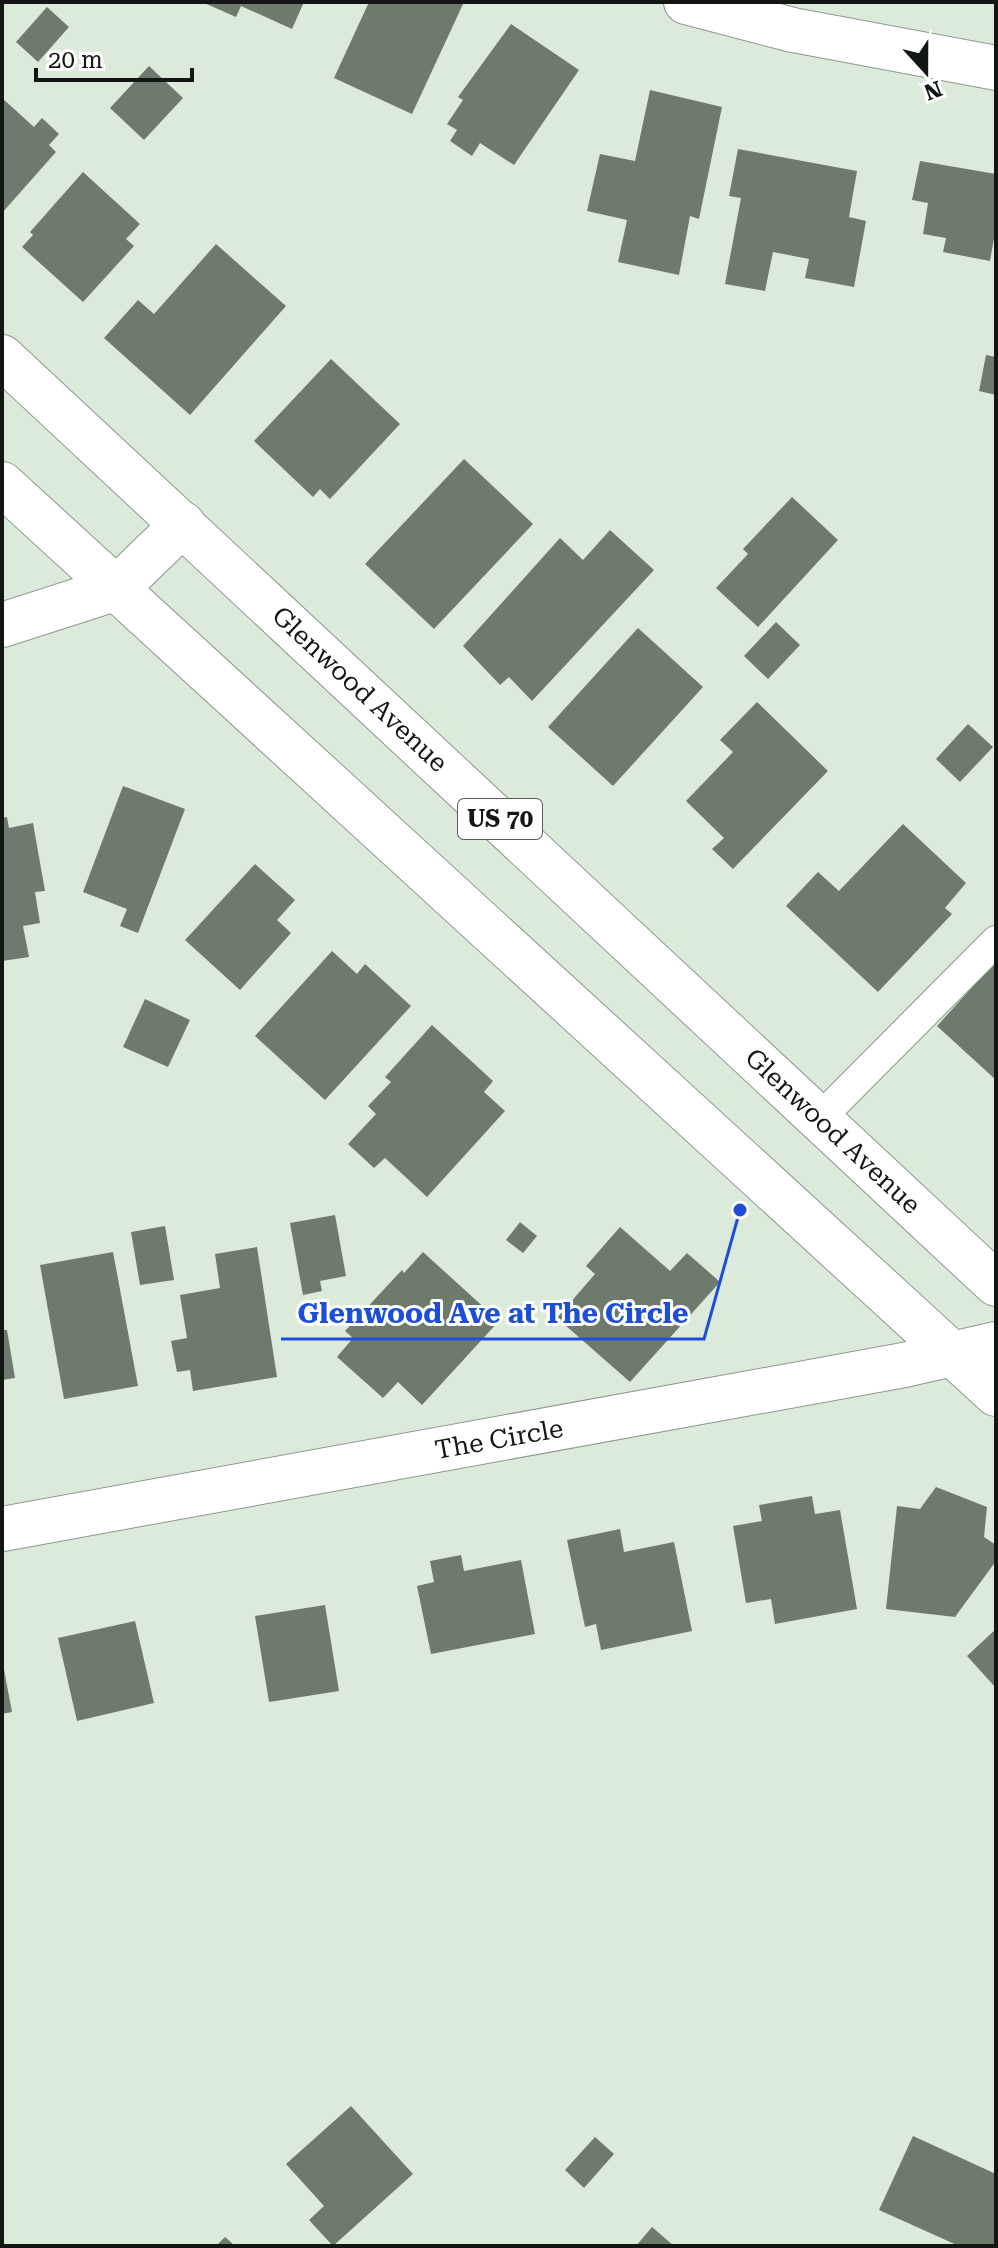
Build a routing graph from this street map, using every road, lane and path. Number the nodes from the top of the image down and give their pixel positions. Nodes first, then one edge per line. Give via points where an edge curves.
1 (686, 2) edge
2 (996, 68) edge
3 (2, 357) edge
4 (2, 484) edge
5 (183, 524) junction
6 (117, 588) junction
7 (2, 625) edge
8 (996, 941) edge
9 (819, 1119) junction
10 (996, 1284) edge
11 (996, 1344) edge
12 (952, 1356) junction
13 (996, 1394) edge
14 (2, 1529) edge

1 - 2 main road via 793,30
3 - 5 main road, Glenwood Avenue / US 70
4 - 6 main road
5 - 6 main road
5 - 9 main road, Glenwood Avenue / US 70
6 - 7 main road
6 - 12 main road
8 - 9 lane
9 - 10 main road, Glenwood Avenue / US 70
11 - 12 main road, The Circle
12 - 13 main road
12 - 14 main road, The Circle

